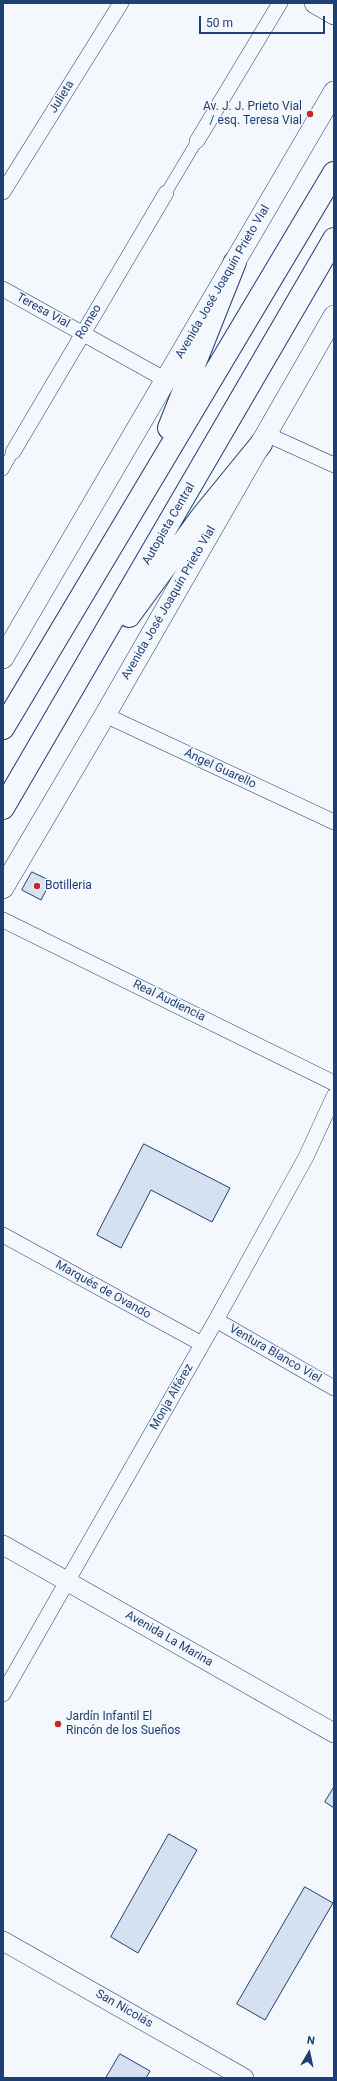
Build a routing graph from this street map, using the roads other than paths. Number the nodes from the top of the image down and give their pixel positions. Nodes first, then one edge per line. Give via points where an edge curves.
1 (121, 3) edge
2 (280, 3) edge
3 (315, 3) edge
4 (334, 14) edge
5 (334, 92) edge
6 (197, 141) joint
7 (334, 173) edge
8 (3, 192) edge
9 (166, 193) joint
10 (334, 239) edge
11 (235, 262) junction
12 (3, 288) edge
13 (334, 316) edge
14 (83, 333) junction
15 (166, 380) junction
16 (263, 439) junction
17 (13, 452) joint
18 (334, 465) edge
19 (3, 470) edge
20 (122, 529) junction
21 (3, 658) edge
22 (80, 676) junction
23 (105, 715) junction
24 (3, 728) edge
25 (3, 808) edge
26 (334, 822) edge
27 (3, 888) edge
28 (3, 920) edge
29 (334, 1083) edge
30 (334, 1096) edge
31 (3, 1235) edge
32 (216, 1320) junction
33 (202, 1344) junction
34 (334, 1388) edge
35 (3, 1545) edge
36 (67, 1581) junction
37 (3, 1694) edge
38 (334, 1733) edge
39 (3, 1941) edge
40 (244, 2078) edge

1 - 8 street, Julieta
2 - 6 street
3 - 4 main road
5 - 11 main road, Avenida José Joaquín Prieto Vial
6 - 9 street
7 - 20 highway
9 - 14 street, Romeo
10 - 22 highway, Autopista Central
11 - 15 main road, Avenida José Joaquín Prieto Vial
11 - 20 highway via 174,418
12 - 14 street, Teresa Vial
13 - 16 main road, Avenida José Joaquín Prieto Vial
14 - 15 street, Teresa Vial
14 - 17 street, Romeo
15 - 21 main road, Avenida José Joaquín Prieto Vial
16 - 18 street
16 - 22 highway via 203,514 120,628
16 - 23 main road, Avenida José Joaquín Prieto Vial
17 - 19 street
20 - 24 highway
22 - 25 highway, Autopista Central
23 - 26 street, Ángel Guarello
23 - 27 main road, Avenida José Joaquín Prieto Vial
28 - 29 street, Real Audiencia
30 - 32 street, Monja Alférez via 306,1157
31 - 33 street, Marqués de Ovando
32 - 33 street, Monja Alférez
32 - 34 street, Ventura Blanco Viel
33 - 36 street, Monja Alférez
35 - 36 street, Avenida La Marina
36 - 37 street, Monja Alférez
36 - 38 street, Avenida La Marina
39 - 40 street, San Nicolás

